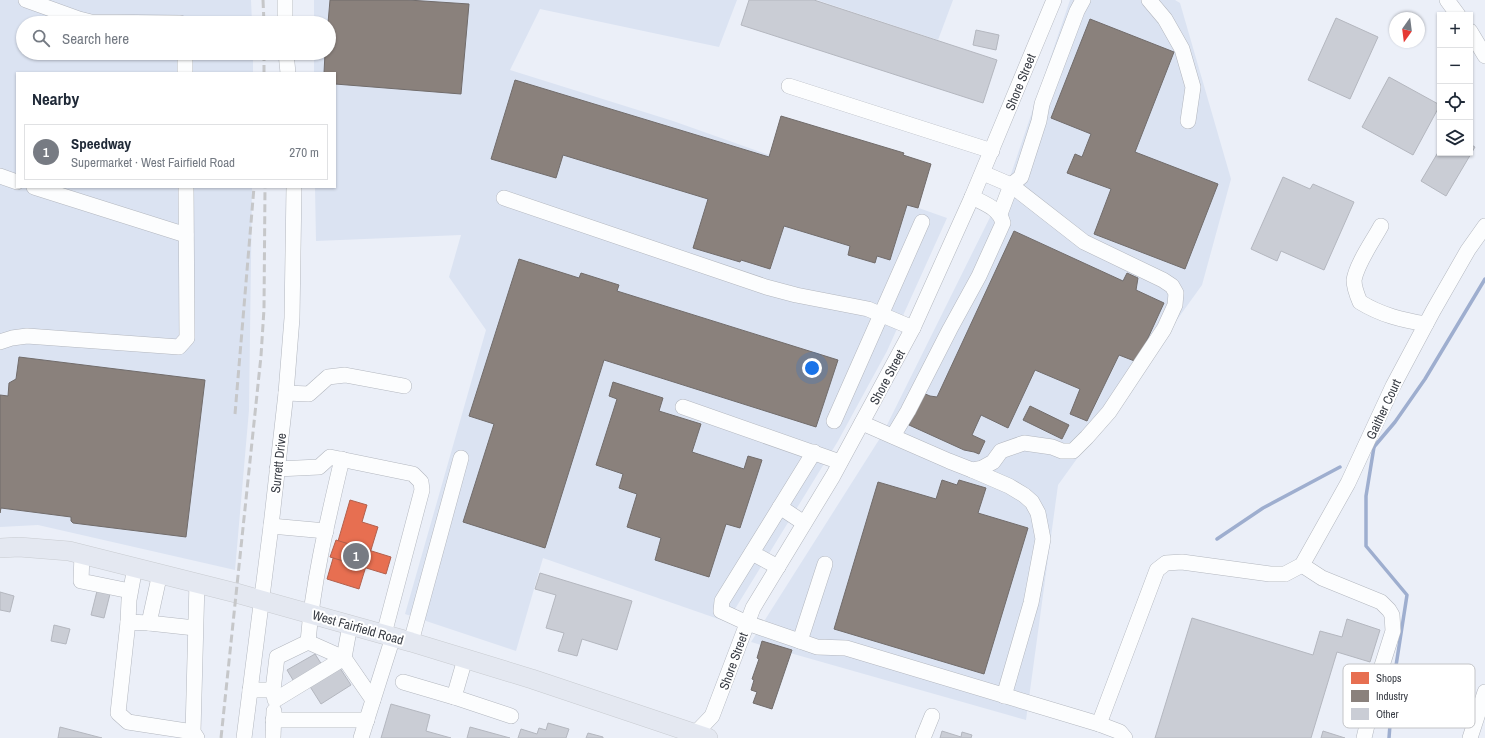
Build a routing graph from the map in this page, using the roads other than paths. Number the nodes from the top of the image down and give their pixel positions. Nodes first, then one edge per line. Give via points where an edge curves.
1 (26, 0) edge
2 (285, 0) edge
3 (1054, 0) edge
4 (1083, 0) edge
5 (1149, 0) edge
6 (1447, 0) edge
7 (1456, 12) edge
8 (71, 16) edge
9 (285, 16) edge
10 (1473, 37) edge
11 (1485, 56) edge
12 (185, 60) edge
13 (287, 60) edge
14 (185, 72) edge
15 (288, 72) edge
16 (789, 86) dead end
17 (1188, 121) dead end
18 (992, 151) junction
19 (982, 173) junction
20 (0, 176) edge
21 (16, 182) edge
22 (1011, 185) junction
23 (37, 188) edge
24 (186, 188) edge
25 (294, 188) edge
26 (972, 197) junction
27 (504, 198) dead end
28 (1000, 214) junction
29 (922, 222) dead end
30 (1381, 226) dead end
31 (1485, 226) edge
32 (186, 235) junction
33 (880, 314) junction
34 (1426, 324) junction
35 (913, 328) junction
36 (0, 342) edge
37 (404, 386) dead end
38 (286, 393) junction
39 (683, 407) dead end
40 (834, 421) dead end
41 (862, 422) junction
42 (893, 436) junction
43 (814, 452) junction
44 (461, 458) dead end
45 (342, 459) junction
46 (840, 462) junction
47 (278, 469) junction
48 (972, 470) junction
49 (780, 507) junction
50 (804, 522) junction
51 (271, 526) junction
52 (326, 531) junction
53 (0, 548) edge
54 (752, 553) junction
55 (82, 554) junction
56 (825, 564) dead end
57 (1302, 566) junction
58 (135, 567) junction
59 (778, 567) junction
60 (160, 573) junction
61 (197, 582) junction
62 (130, 591) junction
63 (262, 600) junction
64 (310, 613) junction
65 (128, 622) junction
66 (149, 623) junction
67 (747, 624) junction
68 (350, 625) junction
69 (195, 628) junction
70 (396, 638) junction
71 (800, 641) junction
72 (308, 642) junction
73 (344, 658) junction
74 (465, 658) junction
75 (1382, 664) edge
76 (403, 682) dead end
77 (250, 690) junction
78 (1485, 692) edge
79 (274, 695) junction
80 (1004, 696) junction
81 (454, 697) junction
82 (373, 700) junction
83 (511, 716) dead end
84 (932, 716) dead end
85 (273, 720) junction
86 (367, 720) junction
87 (1475, 723) edge
88 (1099, 724) junction
89 (1366, 728) edge
90 (1473, 728) edge
91 (195, 735) edge
92 (698, 737) edge
93 (244, 738) edge
94 (273, 738) edge
95 (361, 738) edge
96 (923, 738) edge
97 (1125, 738) edge
98 (1364, 738) edge
99 (1470, 738) edge

1 - 8 street
2 - 9 street
3 - 18 street, Shore Street
4 - 22 street via 1042,104 1022,177
5 - 17 street via 1165,19 1182,49 1193,86
6 - 7 street
10 - 11 street
12 - 14 street
13 - 15 street
16 - 18 street
18 - 19 street, Shore Street
19 - 22 street
19 - 26 street, Shore Street
20 - 21 street
22 - 28 street
22 - 48 street via 1084,242 1172,286 1176,293 1176,305 1164,329 1109,412 1073,451 1024,443 1001,451 993,462
23 - 32 street
24 - 32 street
25 - 38 street, Surrett Drive via 292,318
26 - 28 street
26 - 35 street, Shore Street
27 - 33 street via 766,287 868,309
28 - 42 street via 1002,223 979,276
29 - 33 street
30 - 34 street via 1354,280 1360,302 1400,320
31 - 34 street, Gaither Court via 1468,250
32 - 36 street via 187,338 179,347 27,336
33 - 35 street
33 - 40 street
34 - 57 street, Gaither Court via 1393,386 1348,483
35 - 41 street, Shore Street
37 - 38 street via 345,375 328,377 309,394
38 - 47 street, Surrett Drive
39 - 43 street
41 - 42 street
41 - 46 street, Shore Street
42 - 48 street
43 - 46 street
43 - 49 street
44 - 70 street
45 - 47 street via 330,457 319,468
45 - 52 street
45 - 70 street via 413,474 421,482 422,490
46 - 50 street, Shore Street
47 - 51 street, Surrett Drive
48 - 80 street via 1009,486 1032,502 1038,513 1043,539 1031,603
49 - 50 street
49 - 54 street
50 - 59 street, Shore Street
51 - 52 street
51 - 63 street, Surrett Drive
52 - 64 street
53 - 55 main road, West Fairfield Road via 19,547
54 - 59 street
54 - 67 street via 722,601 721,611
55 - 58 main road, West Fairfield Road
55 - 62 street via 81,581
56 - 71 street
57 - 75 street via 1322,578 1381,602 1390,610 1393,631
57 - 88 street via 1285,574 1182,562 1166,563 1157,570
58 - 60 main road, West Fairfield Road
58 - 62 street
59 - 67 street, Shore Street via 753,608
60 - 61 main road, West Fairfield Road
60 - 66 street
61 - 63 main road, West Fairfield Road
61 - 69 street
62 - 65 street
63 - 64 main road, West Fairfield Road
63 - 77 street, Surrett Drive
64 - 68 main road, West Fairfield Road
64 - 72 street
65 - 66 street
65 - 91 street via 118,713 128,722
66 - 69 street
67 - 71 street
67 - 92 street, Shore Street via 712,716
68 - 70 main road, West Fairfield Road
68 - 73 street
69 - 91 street
70 - 74 main road, West Fairfield Road
70 - 82 street
71 - 80 street via 817,647 846,648
72 - 73 street
72 - 79 street via 277,657
73 - 79 street
73 - 82 street
74 - 81 street
74 - 92 main road, West Fairfield Road via 532,678
76 - 81 street
77 - 79 street
77 - 93 street, Surrett Drive
78 - 87 street
79 - 85 street
80 - 88 street
81 - 83 street
82 - 86 street
84 - 96 street
85 - 86 street
85 - 94 street
86 - 95 street
88 - 97 street via 1120,732
89 - 98 street
90 - 99 street

